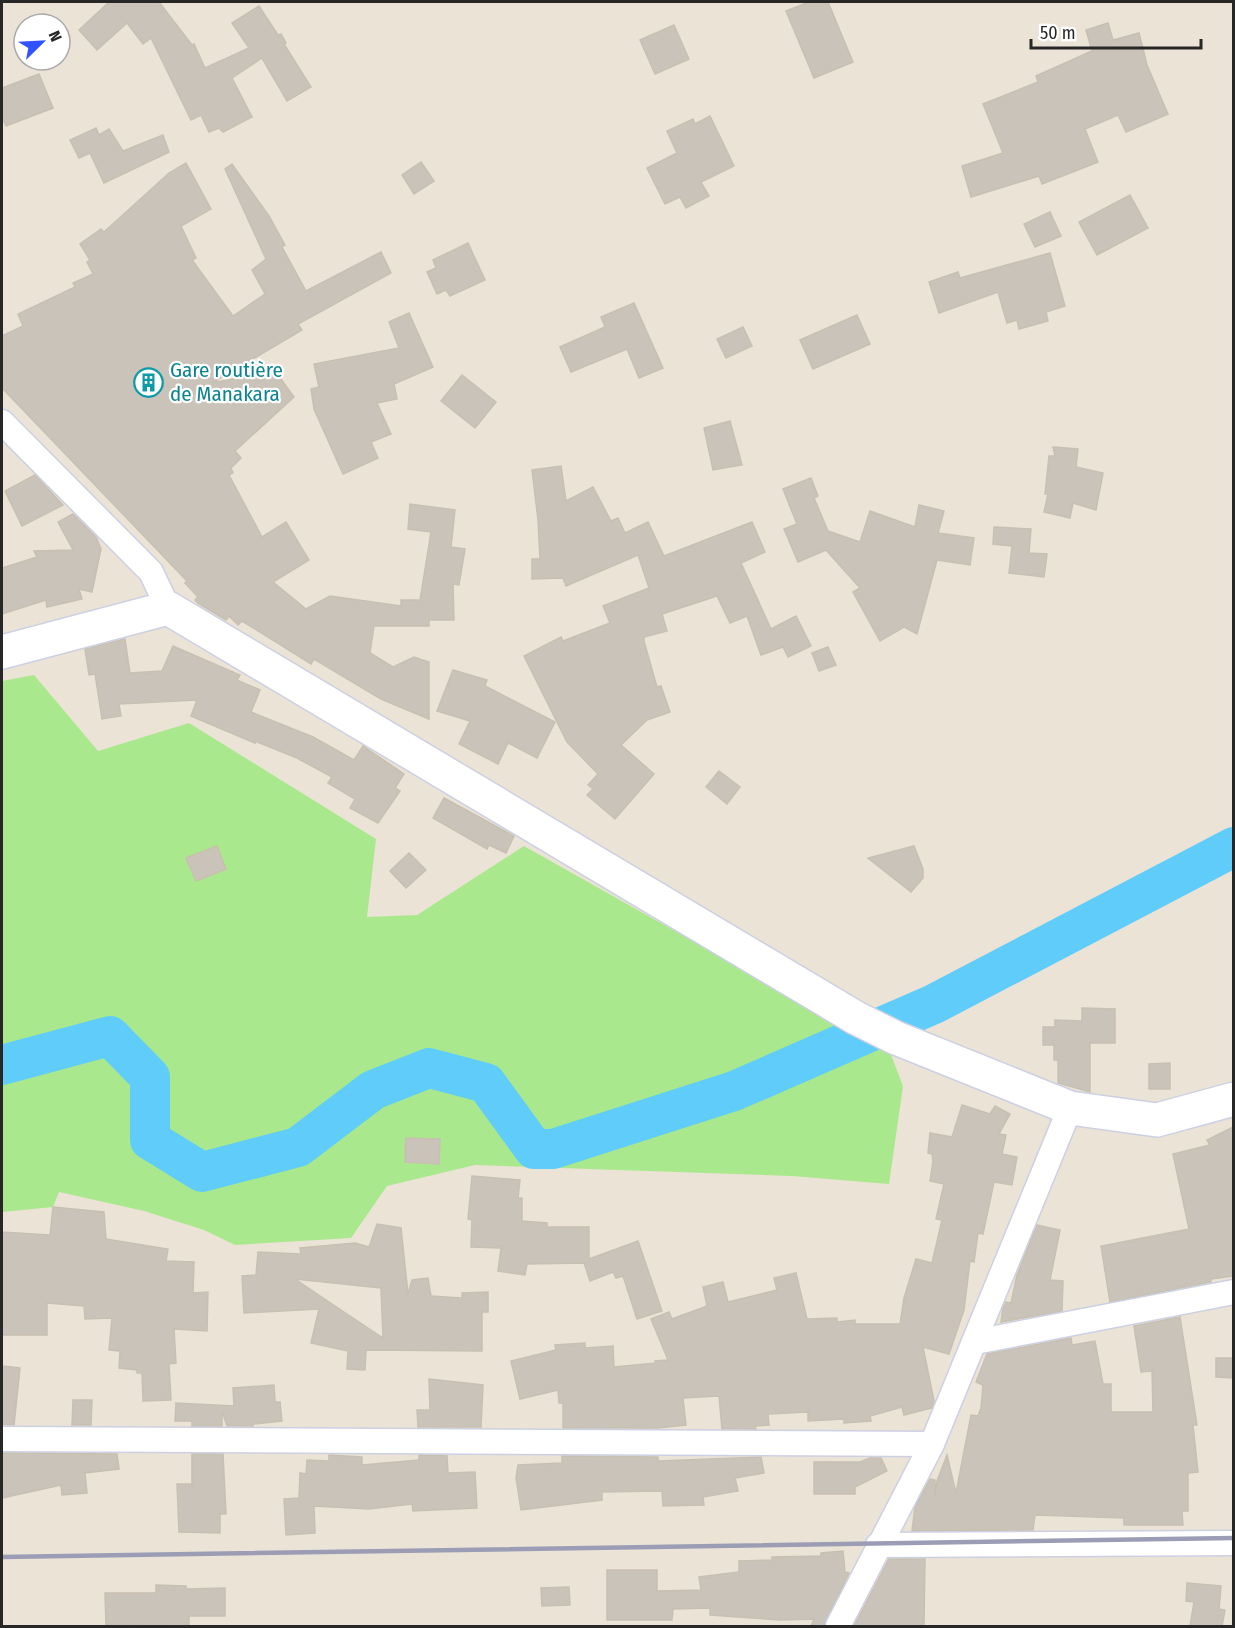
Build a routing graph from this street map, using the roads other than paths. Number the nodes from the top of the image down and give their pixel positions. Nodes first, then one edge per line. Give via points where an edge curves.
1 (2, 422) edge
2 (168, 608) junction
3 (2, 652) edge
4 (1233, 1100) edge
5 (1070, 1108) junction
6 (1233, 1292) edge
7 (975, 1342) junction
8 (2, 1439) edge
9 (932, 1444) junction
10 (1233, 1543) edge
11 (878, 1545) junction
12 (838, 1626) edge

1 - 2 street via 151,572
2 - 3 main road
2 - 5 main road via 856,1018
4 - 5 main road via 1157,1120
5 - 7 street
6 - 7 street
7 - 9 street
8 - 9 street
9 - 11 street
10 - 11 street
11 - 12 street

